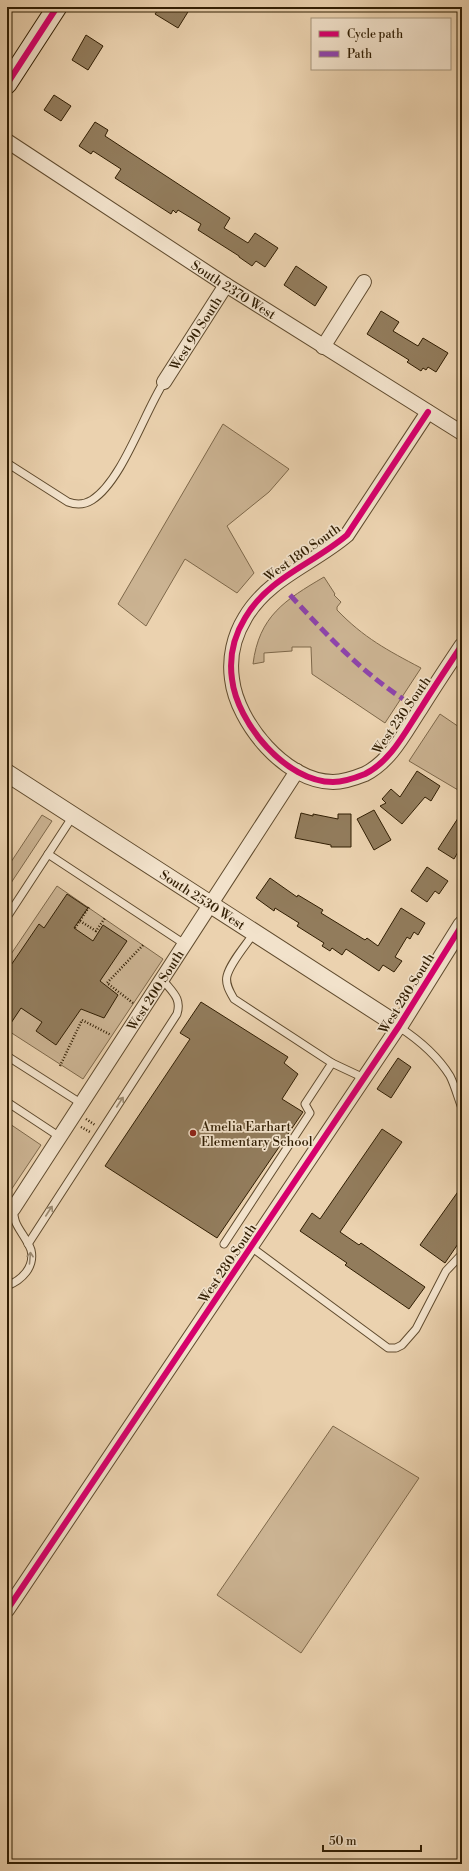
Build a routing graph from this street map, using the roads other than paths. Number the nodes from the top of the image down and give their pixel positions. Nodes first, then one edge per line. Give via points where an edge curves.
1 (57, 7) edge
2 (7, 84) edge
3 (7, 141) edge
4 (364, 282) dead end
5 (226, 285) junction
6 (323, 347) junction
7 (164, 382) joint
8 (428, 412) junction
9 (462, 433) edge
10 (7, 463) edge
11 (462, 645) edge
12 (297, 771) junction
13 (7, 773) edge
14 (73, 816) junction
15 (48, 854) junction
16 (211, 906) junction
17 (7, 917) edge
18 (462, 925) edge
19 (254, 933) junction
20 (186, 945) junction
21 (163, 980) junction
22 (399, 1026) junction
23 (7, 1056) edge
24 (332, 1063) junction
25 (364, 1078) junction
26 (7, 1102) edge
27 (82, 1104) junction
28 (462, 1108) edge
29 (60, 1137) junction
30 (10, 1214) edge
31 (28, 1244) junction
32 (224, 1244) dead end
33 (251, 1247) junction
34 (462, 1254) edge
35 (7, 1286) edge
36 (7, 1610) edge

1 - 2 main road
3 - 5 street, South 2370 West
4 - 6 street
5 - 6 street, South 2370 West
5 - 7 street, West 90 South
6 - 8 street, South 2370 West
7 - 10 lane via 116,472 92,500 76,505 68,502
8 - 9 street, South 2370 West
8 - 12 street, West 180 South via 347,536 263,593 244,619 235,639 231,660 232,680 242,711 268,749
11 - 12 street, West 230 South via 388,757 364,774 342,782 308,776
12 - 16 street, West 200 South
13 - 14 street, South 2530 West
14 - 15 lane
14 - 16 street, South 2530 West
15 - 17 lane
15 - 20 lane
16 - 19 street, South 2530 West
16 - 20 street, West 200 South
18 - 22 street, West 280 South
19 - 22 street, South 2530 West
19 - 24 lane via 227,977 228,989 234,1000
20 - 21 street, West 200 South
21 - 27 street, West 200 South
31 -> 21 lane via 177,1014 177,998
22 - 25 street, West 280 South
22 - 28 lane via 418,1039 436,1058 450,1077
23 - 27 lane
24 - 25 lane
24 - 32 lane via 305,1104 310,1113
25 - 33 street, West 280 South
26 - 29 lane
27 - 29 street, West 200 South
29 - 30 street, West 200 South
30 - 31 lane
35 -> 31 lane via 16,1282 29,1269 31,1250
33 - 34 lane via 388,1348 402,1345 416,1329 446,1271
33 - 36 street, West 280 South

